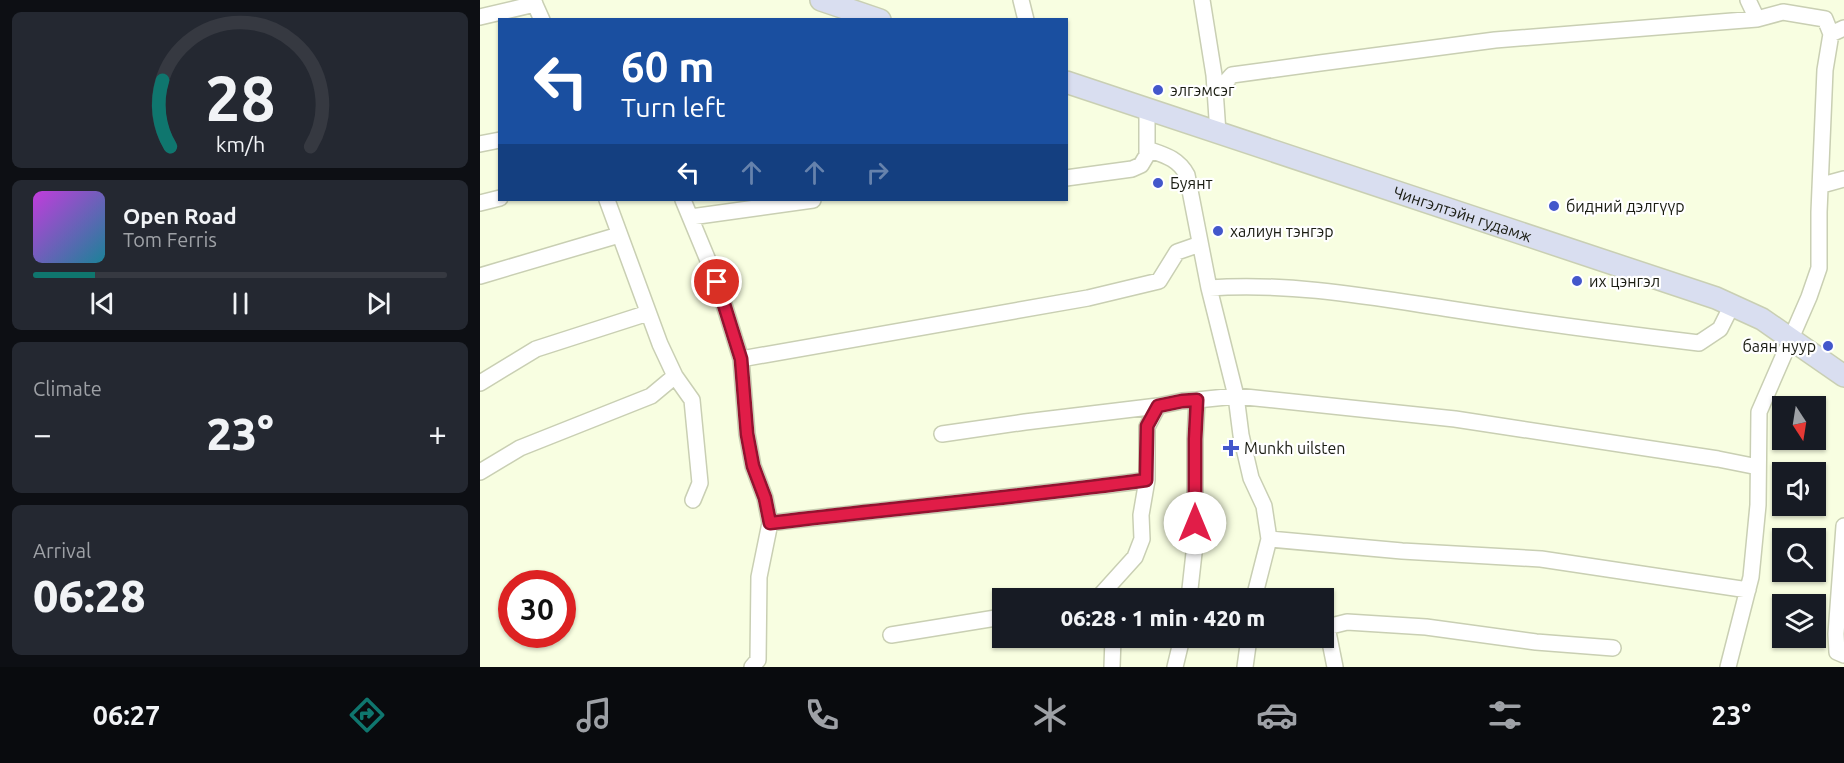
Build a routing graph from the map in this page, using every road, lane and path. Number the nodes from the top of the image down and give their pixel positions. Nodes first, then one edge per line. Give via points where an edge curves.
1 (821, 0) edge
2 (1021, 0) edge
3 (1202, 0) edge
4 (1748, 0) edge
5 (534, 2) edge
6 (480, 16) edge
7 (541, 18) edge
8 (873, 18) edge
9 (1026, 18) edge
10 (1757, 19) junction
11 (1837, 31) edge
12 (1068, 83) edge
13 (1215, 94) junction
14 (1147, 109) junction
15 (1218, 133) junction
16 (498, 140) edge
17 (480, 144) edge
18 (1147, 149) junction
19 (1068, 178) edge
20 (1844, 179) edge
21 (1821, 185) junction
22 (498, 198) edge
23 (607, 201) edge
24 (684, 201) edge
25 (806, 201) edge
26 (480, 203) edge
27 (692, 217) junction
28 (619, 235) junction
29 (1200, 244) junction
30 (480, 276) edge
31 (1209, 288) junction
32 (1732, 305) junction
33 (648, 312) junction
34 (1791, 339) junction
35 (741, 359) junction
36 (675, 376) junction
37 (1844, 376) edge
38 (480, 383) edge
39 (1236, 396) junction
40 (1197, 400) junction
41 (1158, 406) junction
42 (942, 434) dead end
43 (1758, 467) junction
44 (480, 472) edge
45 (1146, 480) junction
46 (693, 500) dead end
47 (770, 523) junction
48 (1844, 526) edge
49 (1269, 539) junction
50 (1111, 588) edge
51 (1190, 588) edge
52 (1257, 588) edge
53 (1748, 590) junction
54 (992, 619) edge
55 (1334, 625) edge
56 (891, 635) dead end
57 (1113, 648) edge
58 (1180, 648) edge
59 (1248, 648) edge
60 (1330, 648) edge
61 (1613, 648) dead end
62 (1844, 655) edge
63 (752, 667) edge
64 (1112, 667) edge
65 (1176, 667) edge
66 (1245, 667) edge
67 (1335, 667) edge
68 (1728, 667) edge

1 - 8 main road
2 - 9 street
3 - 13 street
4 - 10 street
5 - 6 street
5 - 7 street
10 - 11 street via 1783,12 1825,19
10 - 13 street via 1496,40 1309,64 1232,75
11 - 21 street via 1826,70
12 - 14 main road, Чингэлтэйн гудамж
13 - 15 street
14 - 15 main road, Чингэлтэйн гудамж
14 - 18 street
15 - 32 main road, Чингэлтэйн гудамж
16 - 17 street
18 - 19 street via 1141,165 1132,169
18 - 29 street via 1170,156 1188,175
20 - 21 street
21 - 34 street via 1819,268
22 - 26 street
23 - 28 street
24 - 27 street
25 - 27 street
27 - 35 street
28 - 30 street
28 - 33 street
29 - 31 street
29 - 35 street via 1177,252 1159,281 1144,285
31 - 32 street via 1247,285 1361,296 1699,343 1720,329
31 - 39 street
32 - 34 main road, Чингэлтэйн гудамж
33 - 36 street
33 - 38 street via 536,349
34 - 37 main road, Чингэлтэйн гудамж
34 - 43 street via 1759,412
35 - 47 street via 747,434
36 - 44 street via 651,396 520,448
36 - 46 street via 692,400 700,483
39 - 40 street
39 - 43 street via 1455,419
39 - 49 street via 1241,435 1251,478 1264,506
40 - 41 street
40 - 51 street via 1195,544
41 - 42 street
41 - 45 street via 1147,426
43 - 53 street via 1758,505
45 - 47 street
45 - 50 street via 1142,539 1135,556
47 - 63 street via 759,577 758,660
48 - 62 street via 1836,634 1837,652
49 - 52 street
49 - 53 street via 1541,559
53 - 68 street
54 - 56 street
55 - 61 street via 1347,622 1426,627
57 - 64 street
58 - 65 street
59 - 66 street
60 - 67 street

